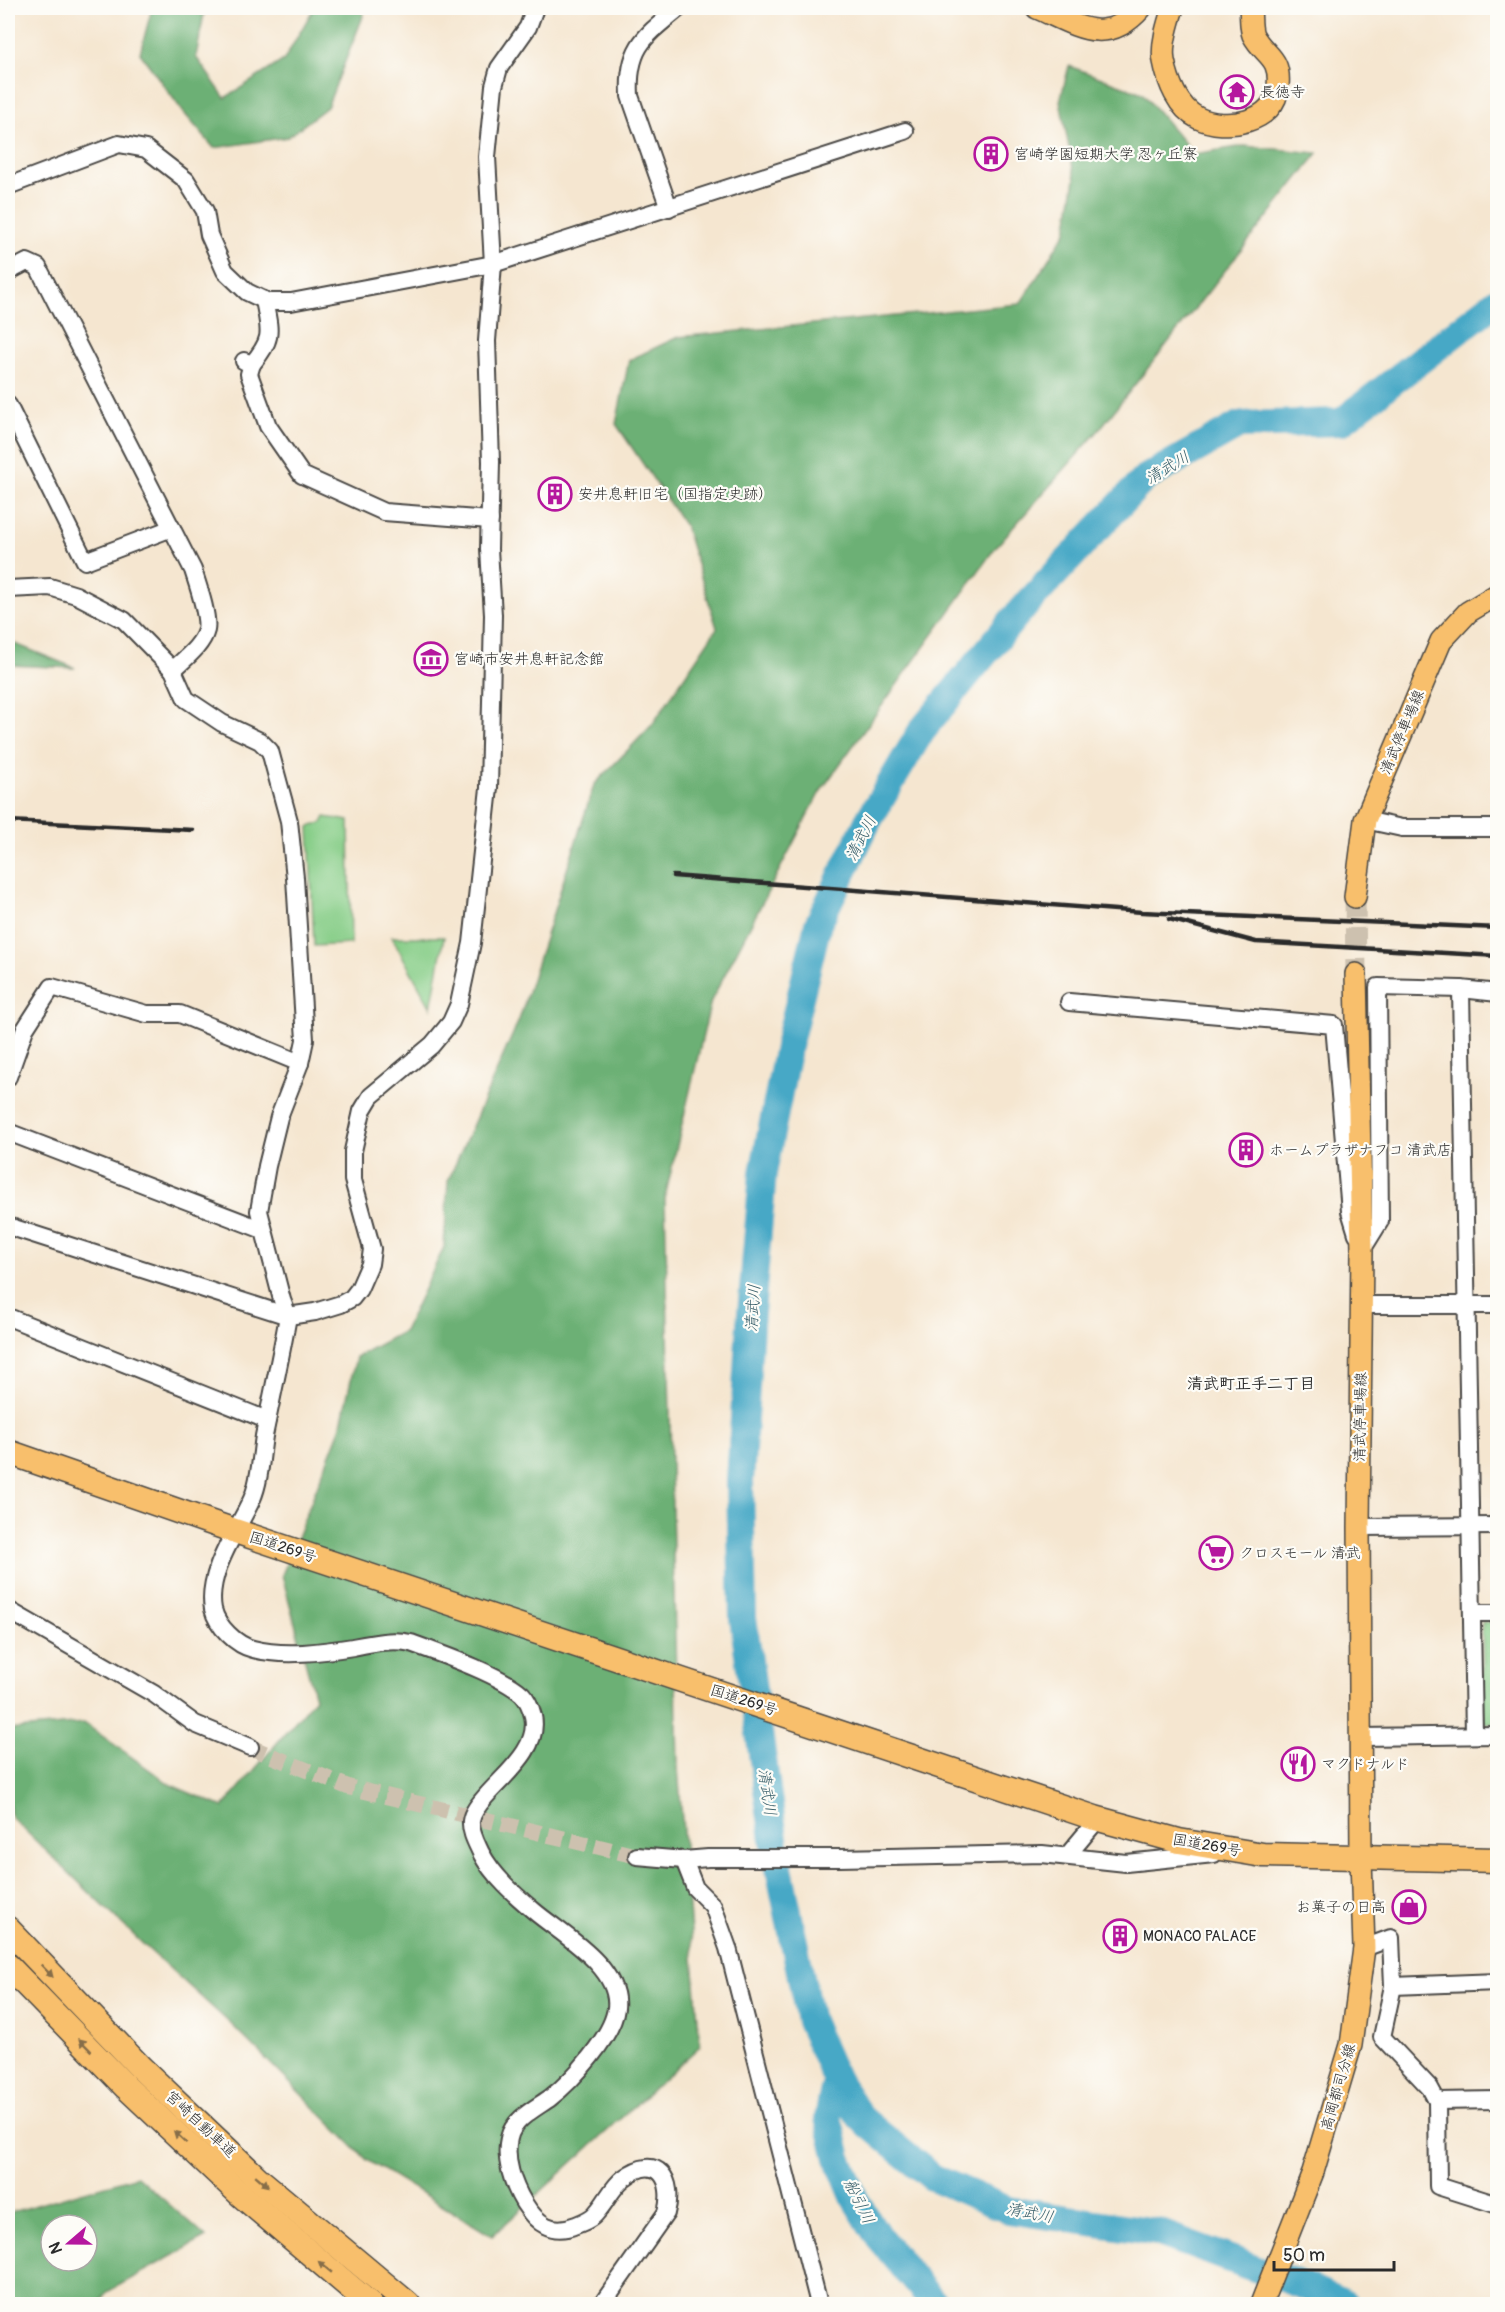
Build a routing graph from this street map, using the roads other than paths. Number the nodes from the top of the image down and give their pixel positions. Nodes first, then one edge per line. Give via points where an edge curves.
1 (535, 8) edge
2 (679, 8) edge
3 (1036, 8) edge
4 (1141, 8) edge
5 (1173, 8) edge
6 (1250, 8) edge
7 (905, 131) dead end
8 (8, 186) edge
9 (669, 208) junction
10 (492, 264) junction
11 (8, 272) edge
12 (264, 300) junction
13 (8, 405) edge
14 (490, 520) junction
15 (172, 528) junction
16 (8, 589) edge
17 (1497, 594) edge
18 (172, 670) junction
19 (1365, 820) junction
20 (1497, 828) edge
21 (1354, 897) tunnel mouth
22 (1356, 974) tunnel mouth
23 (1461, 989) junction
24 (1497, 993) edge
25 (1069, 1002) dead end
26 (300, 1063) junction
27 (8, 1077) edge
28 (8, 1132) edge
29 (8, 1226) edge
30 (263, 1230) junction
31 (1362, 1250) junction
32 (1361, 1305) junction
33 (1466, 1305) junction
34 (1497, 1305) edge
35 (288, 1316) junction
36 (8, 1317) edge
37 (267, 1420) junction
38 (8, 1452) edge
39 (1470, 1526) junction
40 (1497, 1526) edge
41 (1359, 1527) junction
42 (235, 1532) junction
43 (8, 1610) edge
44 (1472, 1613) junction
45 (1497, 1613) edge
46 (1474, 1735) junction
47 (1497, 1735) edge
48 (1362, 1737) junction
49 (250, 1747) tunnel mouth
50 (1095, 1818) junction
51 (1263, 1855) junction
52 (637, 1856) tunnel mouth
53 (1067, 1856) junction
54 (1361, 1859) junction
55 (684, 1860) junction
56 (1497, 1860) edge
57 (8, 1929) edge
58 (1364, 1948) junction
59 (8, 1966) edge
60 (1497, 1982) edge
61 (1393, 1986) junction
62 (1497, 2100) edge
63 (1437, 2101) junction
64 (1497, 2205) edge
65 (370, 2304) edge
66 (408, 2304) edge
67 (602, 2304) edge
68 (819, 2304) edge
69 (1261, 2304) edge

1 - 10 street via 528,27 499,68 494,86 487,157
2 - 9 street via 639,46 632,60 629,83 630,96
3 - 4 main road via 1079,28 1108,30 1131,20
5 - 6 main road via 1163,59 1175,97 1196,117 1220,125 1250,121 1271,105 1279,88 1277,64 1253,34
7 - 9 street
8 - 12 street via 119,144 146,149 186,180 205,212 209,235 225,271 247,292
9 - 10 street
10 - 12 street via 291,302
10 - 14 street via 487,341
11 - 15 street via 27,262 38,267
12 - 14 street via 270,331 266,347 248,362 249,374 268,426 302,475 384,512
13 - 15 street via 85,561
14 - 35 street via 493,615 489,788 472,943 459,1004 442,1034 371,1096 362,1111 353,1151 353,1180 372,1249 359,1289 340,1304
15 - 18 street via 193,570 206,629 197,646
16 - 18 street via 50,587 76,595 124,620
17 - 19 main road, 清武停車場線 via 1468,612 1441,641
18 - 26 street via 186,699 222,723 260,741 270,751 289,821 295,878 305,1040
19 - 20 street via 1402,828
19 - 21 main road, 清武停車場線
22 - 31 main road, 清武停車場線
23 - 24 street
23 - 31 street via 1378,987 1380,1221
23 - 33 street
25 - 31 street via 1334,1025 1350,1211
26 - 27 street via 180,1014 147,1014 52,987 25,1029
26 - 30 street via 279,1117 267,1166 259,1211
28 - 30 street
29 - 35 street
30 - 35 street
31 - 32 main road, 清武停車場線
32 - 33 street
32 - 41 main road, 清武停車場線
33 - 34 street
33 - 39 street
35 - 37 street
36 - 37 street
37 - 42 street via 253,1497
38 - 42 highway, 国道269号
39 - 40 street
39 - 41 street
39 - 44 street
41 - 48 main road, 清武停車場線
42 - 50 highway, 国道269号
42 - 67 street via 213,1586 213,1608 225,1630 251,1649 322,1652 380,1642 411,1643 500,1680 521,1693 532,1710 535,1726 531,1743 481,1802 473,1814 471,1830 483,1857 498,1877 605,1972 614,1989 616,2009 609,2028 580,2067 510,2133 507,2151 514,2185 532,2216 547,2226 563,2229 597,2213 615,2187 635,2172 654,2169 662,2172 667,2181 666,2213
43 - 49 street via 154,1694 195,1724
44 - 45 street
44 - 46 street
46 - 47 street
46 - 48 street
48 - 54 main road, 清武停車場線
50 - 51 highway, 国道269号 via 1179,1841
50 - 53 street
51 - 53 street via 1201,1854 1126,1863
51 - 54 highway, 国道269号
52 - 55 street
53 - 55 street
54 - 56 highway, 国道269号
54 - 58 main road, 高岡都司分線
55 - 68 street via 695,1888 713,1906 728,1948
57 -> 66 highway, 宮崎自動車道 via 141,2068 257,2178
58 - 61 street via 1391,1938
58 - 69 main road, 高岡都司分線 via 1351,2045 1314,2172
65 -> 59 highway, 宮崎自動車道 via 233,2188 126,2087
60 - 61 street
61 - 63 street via 1382,2037 1430,2088
62 - 63 street
63 - 64 street via 1438,2186

